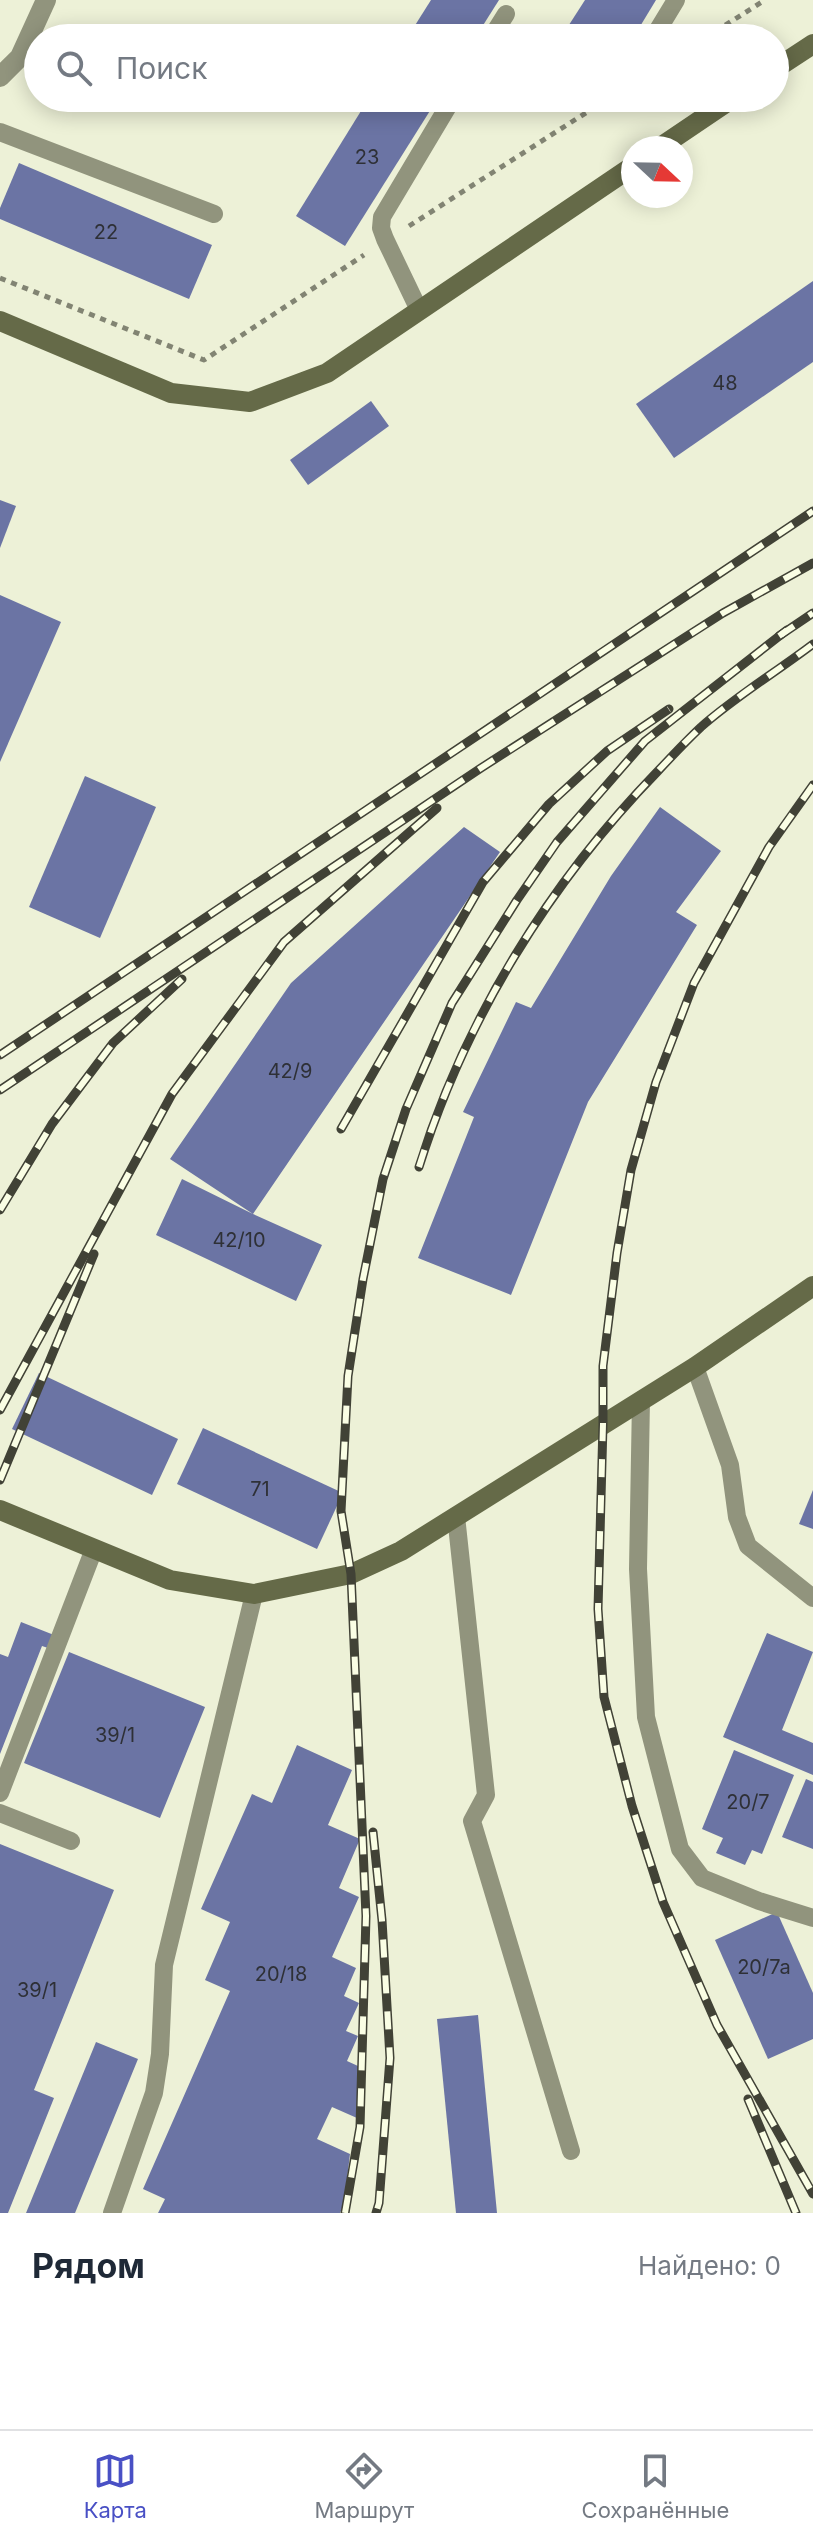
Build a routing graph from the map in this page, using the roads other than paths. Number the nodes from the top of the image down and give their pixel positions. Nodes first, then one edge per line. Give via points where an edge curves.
1 (46, 0) edge
2 (676, 0) edge
3 (506, 14) dead end
4 (35, 24) edge
5 (500, 24) edge
6 (661, 24) edge
7 (813, 44) edge
8 (24, 48) edge
9 (789, 60) edge
10 (0, 77) edge
11 (444, 112) edge
12 (711, 112) edge
13 (0, 132) edge
14 (676, 136) edge
15 (621, 174) edge
16 (214, 214) dead end
17 (419, 310) junction
18 (0, 321) edge
19 (813, 1286) edge
20 (695, 1367) junction
21 (641, 1400) junction
22 (0, 1510) edge
23 (456, 1516) junction
24 (94, 1549) junction
25 (254, 1594) junction
26 (813, 1598) edge
27 (0, 1793) edge
28 (0, 1813) edge
29 (71, 1841) dead end
30 (813, 1918) edge
31 (571, 2151) dead end
32 (112, 2213) edge

1 - 4 street
2 - 6 lane
3 - 5 lane
7 - 9 main road
8 - 10 street
11 - 17 lane via 387,205 381,228
12 - 14 main road
13 - 16 lane
15 - 17 main road
17 - 18 main road via 327,373 250,402 171,393
19 - 20 main road
20 - 21 main road
20 - 26 lane via 730,1465 737,1517 748,1546
21 - 23 main road
21 - 30 lane via 638,1569 646,1717 680,1849 702,1878
22 - 24 main road
23 - 25 main road via 401,1551 351,1574
23 - 31 lane via 486,1795 472,1821
24 - 25 main road via 170,1580
24 - 27 lane
25 - 32 lane via 164,1965 154,2093
28 - 29 lane

